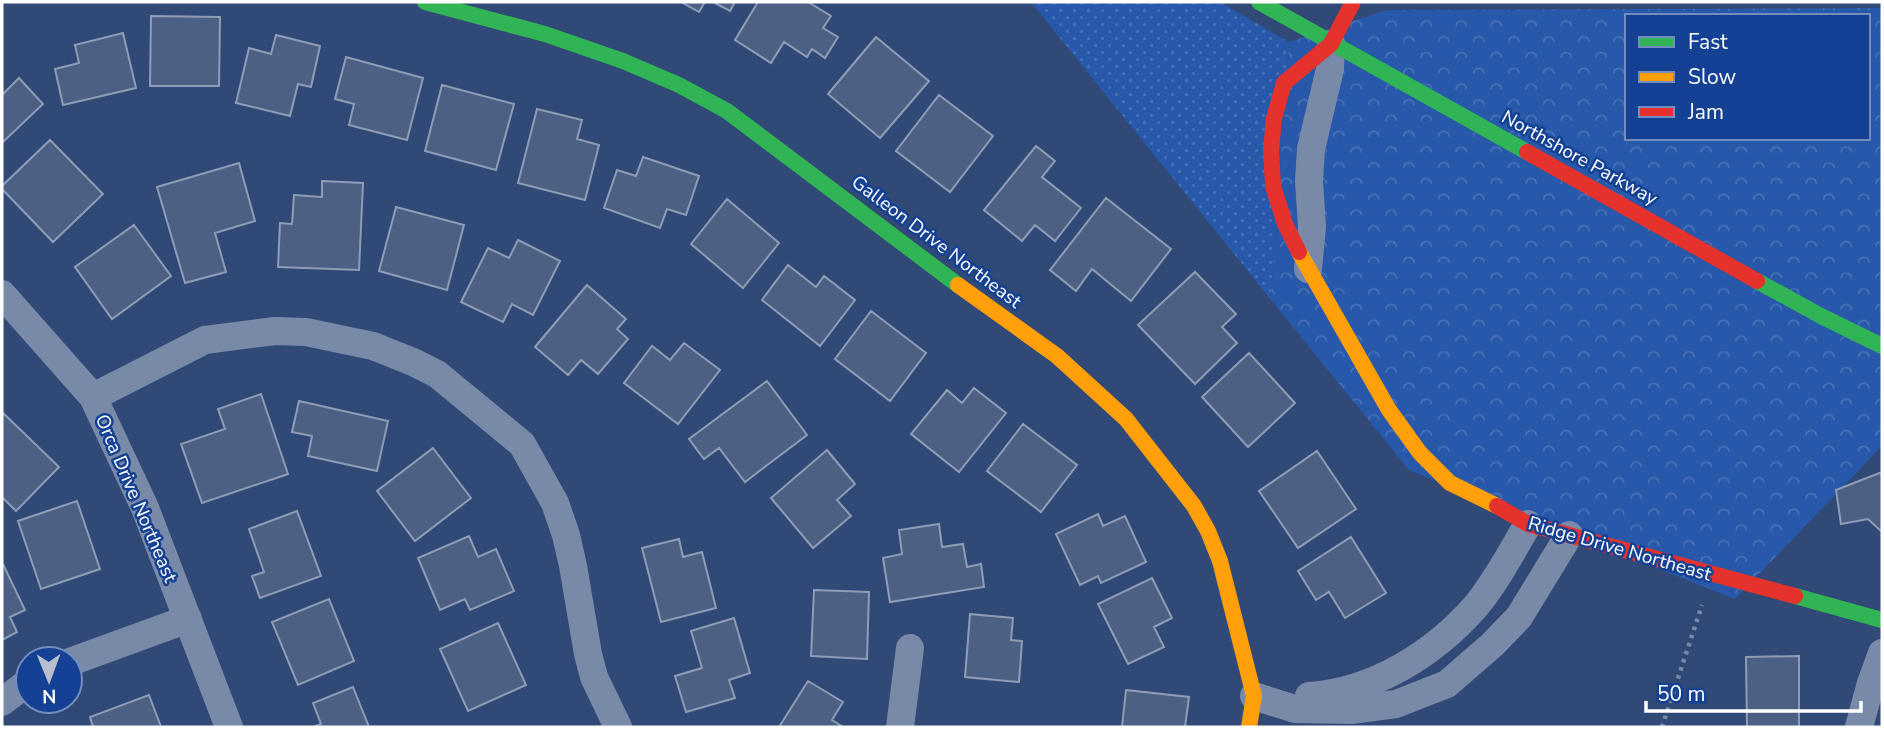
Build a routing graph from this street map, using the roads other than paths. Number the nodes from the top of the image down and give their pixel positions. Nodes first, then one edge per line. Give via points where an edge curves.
1 (425, 2) edge
2 (1259, 2) edge
3 (1353, 2) edge
4 (1331, 44) junction
5 (1308, 269) junction
6 (2, 294) edge
7 (1882, 346) edge
8 (93, 397) junction
9 (1528, 524) junction
10 (1569, 535) junction
11 (188, 619) junction
12 (1882, 620) edge
13 (910, 648) dead end
14 (1882, 653) edge
15 (84, 657) edge
16 (1254, 696) junction
17 (229, 727) edge
18 (618, 727) edge
19 (900, 727) edge
20 (1250, 727) edge
21 (1859, 727) edge

1 - 16 street, Galleon Drive Northeast via 545,34 623,61 727,111 1057,356 1126,419 1194,506 1220,561
2 - 4 street, Northshore Parkway
3 - 4 street, Ridge Drive Northeast
4 - 5 street, Ridge Drive Northeast via 1330,69 1311,149
4 - 5 street, Ridge Drive Northeast via 1284,83 1274,118 1273,186 1285,224
4 - 7 street, Northshore Parkway via 1777,293
5 - 9 street, Ridge Drive Northeast via 1389,411 1420,453 1450,482
6 - 8 street, Orca Drive Northeast
8 - 11 street, Orca Drive Northeast via 145,508
8 - 18 street via 205,340 275,331 306,332 373,346 437,374 522,444 555,503 571,556 591,666
9 - 10 street, Ridge Drive Northeast
9 - 16 street via 1476,605 1445,637 1393,672 1331,694
10 - 12 street, Ridge Drive Northeast
10 - 16 street via 1519,617 1447,684 1396,704 1351,710 1295,709
11 - 15 street
11 - 17 street, Orca Drive Northeast
13 - 19 street
14 - 21 street
16 - 20 street

